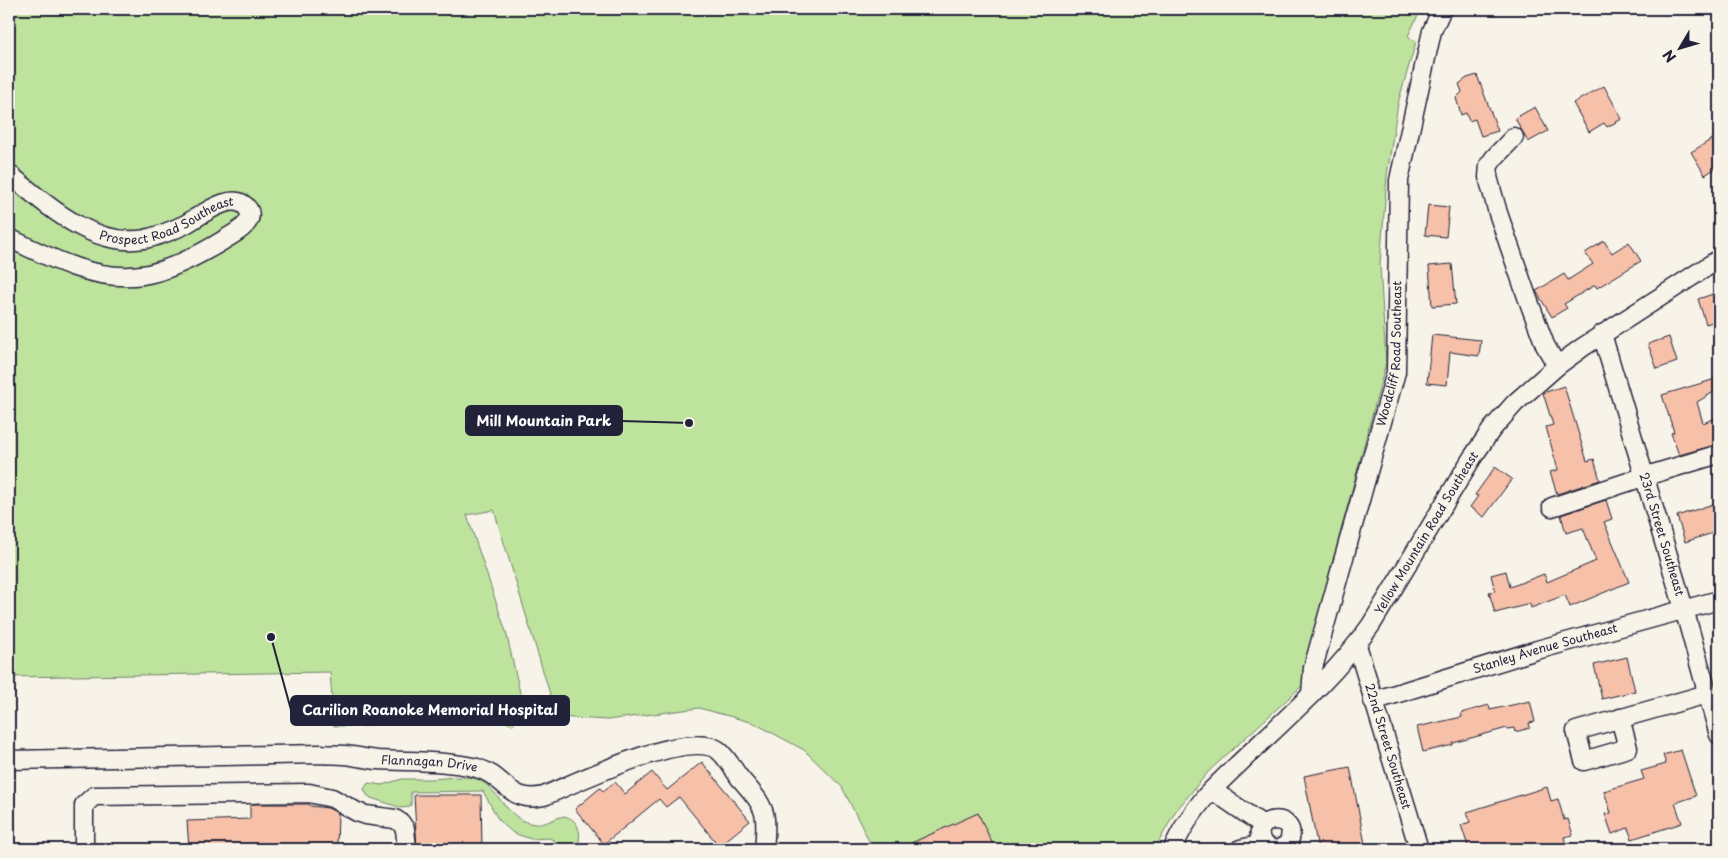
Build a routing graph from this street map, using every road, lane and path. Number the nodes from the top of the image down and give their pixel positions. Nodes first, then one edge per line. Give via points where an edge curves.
1 (1442, 9) edge
2 (1514, 137) dead end
3 (9, 174) edge
4 (9, 238) edge
5 (1719, 259) edge
6 (1602, 334) junction
7 (1557, 366) junction
8 (1719, 454) edge
9 (1643, 477) junction
10 (1552, 507) dead end
11 (1719, 600) edge
12 (1684, 609) junction
13 (1357, 645) junction
14 (1311, 694) junction
15 (1706, 694) junction
16 (1373, 701) junction
17 (1620, 718) dead end
18 (1719, 735) edge
19 (9, 760) edge
20 (1212, 790) junction
21 (1263, 825) junction
22 (1272, 848) edge
23 (84, 849) edge
24 (407, 849) edge
25 (764, 849) edge
26 (1173, 849) edge
27 (1240, 849) edge
28 (1419, 849) edge

1 - 14 street, Woodcliff Road Southeast via 1432,31 1399,180 1396,372 1313,668
2 - 7 street via 1494,158 1488,177 1526,294 1545,345
3 - 4 street, Prospect Road Southeast via 83,229 124,240 162,234 220,204 234,201 241,203 250,214 244,228 222,241 179,263 143,275 108,275 84,270
5 - 6 street, Yellow Mountain Road Southeast
6 - 7 street, Yellow Mountain Road Southeast
6 - 9 street, 23rd Street Southeast
7 - 13 street, Yellow Mountain Road Southeast via 1515,402 1492,429
8 - 9 street
9 - 10 street
9 - 12 street, 23rd Street Southeast
11 - 12 street, Stanley Avenue Southeast
12 - 15 street, 23rd Street Southeast
12 - 16 street, Stanley Avenue Southeast
13 - 14 street, Yellow Mountain Road Southeast
13 - 16 street, 22nd Street Southeast
14 - 20 street, Yellow Mountain Road Southeast
15 - 17 street
15 - 18 street, 23rd Street Southeast
16 - 28 street, 22nd Street Southeast
19 - 25 street, Flannagan Drive via 350,756 477,768 489,772 510,791 532,799 628,760 676,747 706,746 718,750 756,799 765,816
20 - 21 street
20 - 26 street, Yellow Mountain Road Southeast via 1193,812
21 - 22 street via 1260,837
21 - 22 street via 1274,819 1287,825 1290,839 1284,847
22 - 27 street
23 - 24 street via 84,805 94,796 309,793 332,798 366,815 395,819 405,829

